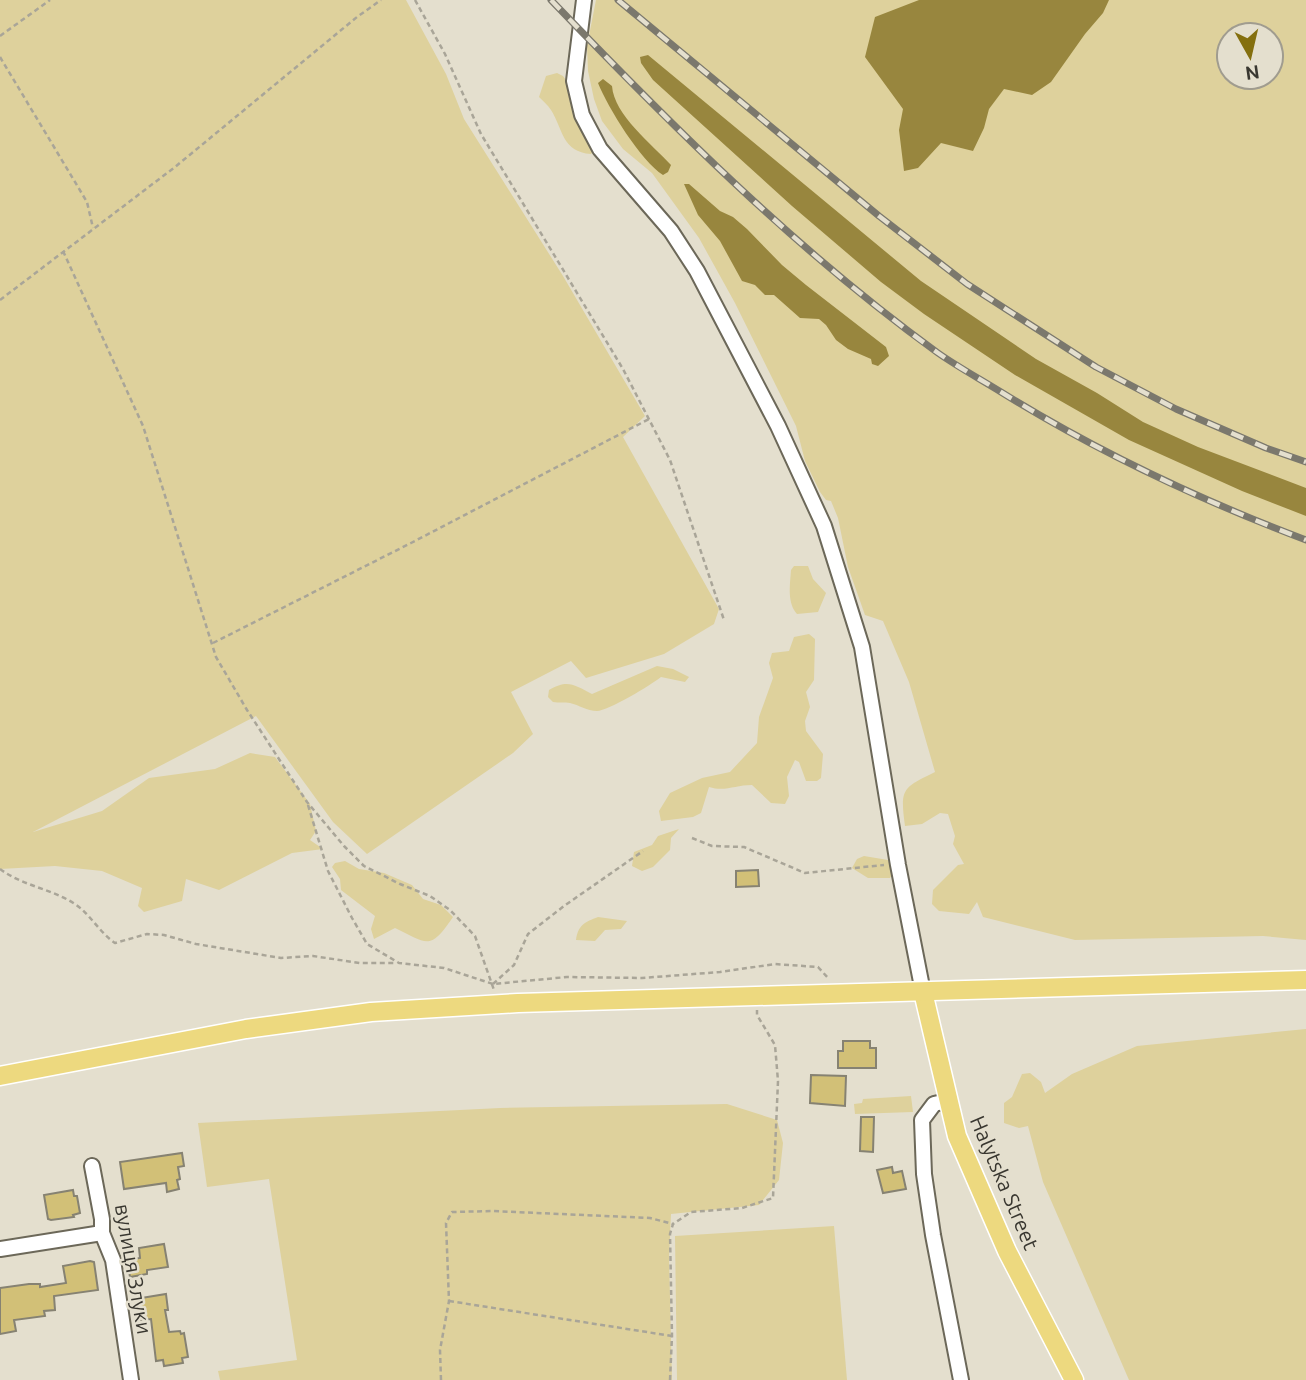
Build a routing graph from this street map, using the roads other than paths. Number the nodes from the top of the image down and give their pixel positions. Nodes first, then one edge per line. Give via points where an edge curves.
1 (584, 0) edge
2 (1306, 980) edge
3 (923, 992) junction
4 (0, 1076) edge
5 (947, 1101) junction
6 (92, 1166) dead end
7 (102, 1233) junction
8 (0, 1249) edge
9 (131, 1380) edge
10 (961, 1380) edge
11 (1073, 1380) edge

1 - 3 street via 574,81 582,115 600,149 671,231 697,271 824,526 862,647
2 - 3 main road
3 - 4 main road via 495,1004 371,1012
3 - 5 main road, Halytska Street
5 - 10 street via 934,1104 922,1121 922,1142 933,1235
5 - 11 main road, Halytska Street via 957,1136 1007,1251
6 - 7 street, вулиця Злуки
7 - 8 street
7 - 9 street, вулиця Злуки via 113,1260

